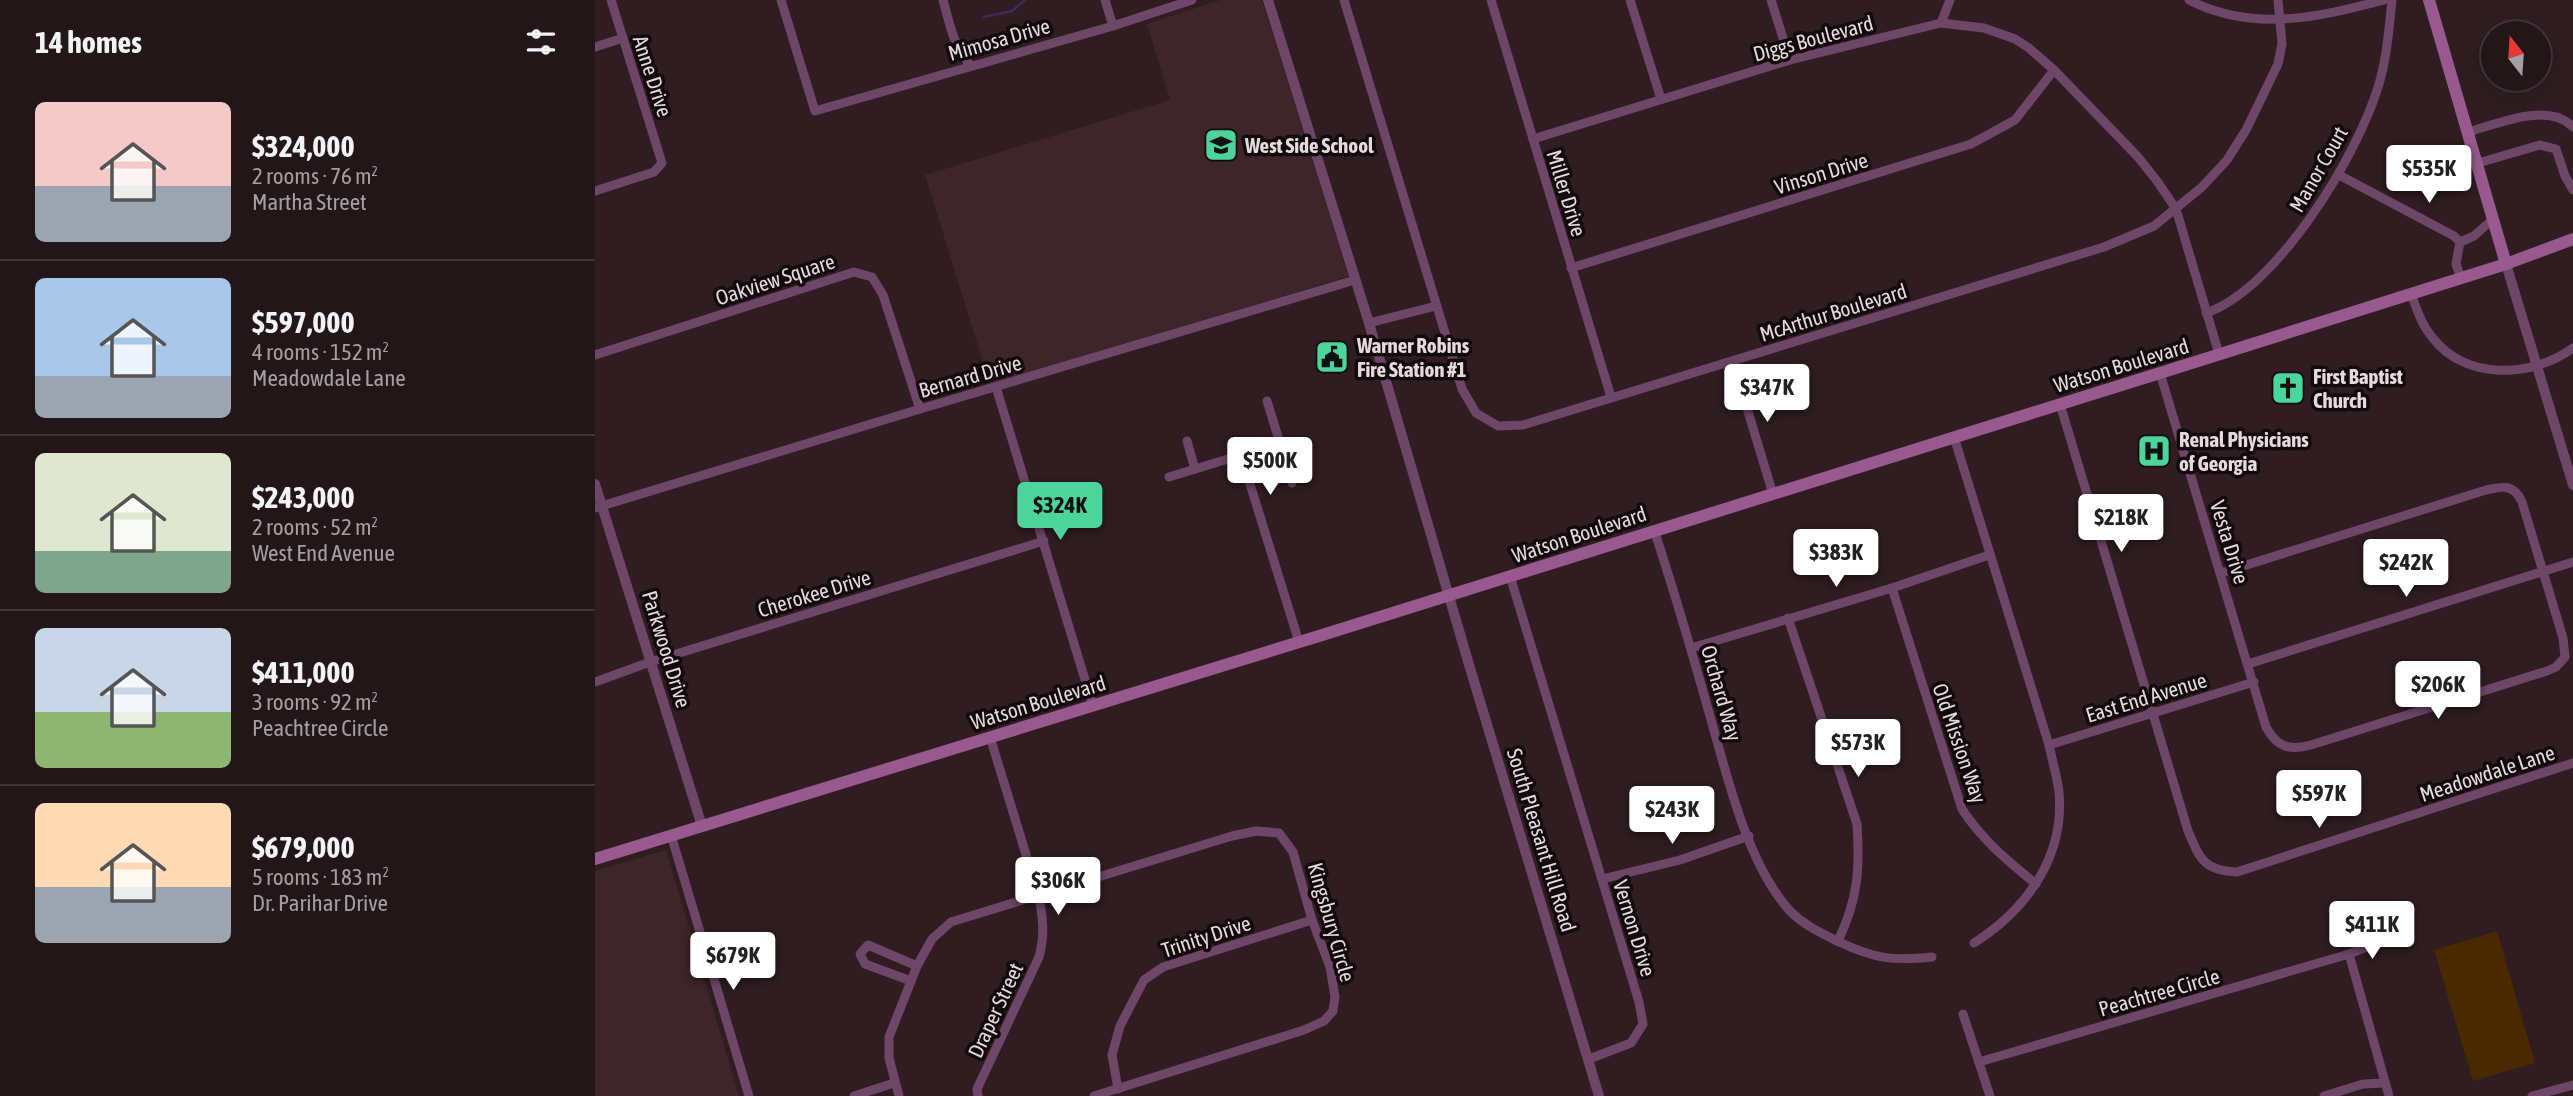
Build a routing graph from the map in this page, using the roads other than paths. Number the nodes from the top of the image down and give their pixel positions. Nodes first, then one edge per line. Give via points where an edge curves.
1 (611, 0) edge
2 (781, 0) edge
3 (943, 0) edge
4 (1105, 0) edge
5 (1192, 0) edge
6 (1268, 0) edge
7 (1344, 0) edge
8 (1491, 0) edge
9 (1630, 0) edge
10 (1771, 0) edge
11 (1950, 0) edge
12 (2189, 0) edge
13 (2277, 0) edge
14 (2384, 0) edge
15 (2392, 0) edge
16 (2429, 0) edge
17 (2280, 19) junction
18 (1941, 23) junction
19 (1113, 26) junction
20 (623, 38) junction
21 (595, 47) edge
22 (1790, 60) junction
23 (970, 65) junction
24 (2054, 70) junction
25 (1661, 99) junction
26 (2573, 127) edge
27 (2468, 132) junction
28 (1533, 139) junction
29 (2478, 163) junction
30 (2339, 175) junction
31 (2573, 190) edge
32 (595, 191) edge
33 (2176, 209) junction
34 (2493, 219) junction
35 (2573, 239) edge
36 (2460, 242) junction
37 (2506, 264) junction
38 (1571, 268) junction
39 (2461, 278) junction
40 (1355, 280) junction
41 (2411, 294) junction
42 (1436, 306) junction
43 (2206, 313) junction
44 (1369, 323) junction
45 (2573, 348) edge
46 (2219, 354) junction
47 (595, 355) edge
48 (1733, 362) junction
49 (2537, 366) junction
50 (2160, 373) junction
51 (996, 387) junction
52 (1611, 397) junction
53 (1267, 401) dead end
54 (2060, 404) junction
55 (920, 409) junction
56 (1954, 437) junction
57 (1187, 442) dead end
58 (1280, 443) junction
59 (1241, 455) junction
60 (1195, 469) junction
61 (1169, 477) dead end
62 (1292, 483) dead end
63 (595, 484) edge
64 (2573, 485) edge
65 (1773, 494) junction
66 (598, 507) edge
67 (1654, 530) junction
68 (1044, 541) junction
69 (1989, 555) junction
70 (2573, 562) edge
71 (2543, 572) junction
72 (2221, 573) junction
73 (1510, 576) junction
74 (1892, 588) junction
75 (1450, 595) junction
76 (1788, 618) junction
77 (1299, 642) junction
78 (1691, 648) junction
79 (650, 662) junction
80 (2248, 664) junction
81 (595, 682) edge
82 (2253, 682) junction
83 (1093, 706) junction
84 (2153, 713) junction
85 (990, 737) junction
86 (2049, 745) junction
87 (2573, 763) edge
88 (702, 826) junction
89 (671, 835) junction
90 (1749, 836) junction
91 (595, 859) edge
92 (1602, 879) junction
93 (2036, 884) junction
94 (1039, 897) junction
95 (1312, 920) junction
96 (2384, 940) dead end
97 (1838, 941) junction
98 (1974, 943) dead end
99 (2349, 954) junction
100 (1932, 957) dead end
101 (917, 966) junction
102 (911, 981) junction
103 (1963, 1014) dead end
104 (1589, 1059) junction
105 (1979, 1062) junction
106 (894, 1083) junction
107 (2383, 1083) junction
108 (2573, 1085) edge
109 (1118, 1089) junction
110 (749, 1096) edge
111 (854, 1096) edge
112 (899, 1096) edge
113 (978, 1096) edge
114 (1094, 1096) edge
115 (1599, 1096) edge
116 (1990, 1096) edge
117 (2324, 1096) edge
118 (2389, 1096) edge
119 (2532, 1096) edge

1 - 20 street, Anne Drive
2 - 23 street, Mimosa Drive via 815,111
3 - 23 street via 952,37
4 - 19 street
5 - 19 street, Mimosa Drive
6 - 40 street, South Pleasant Hill Road
7 - 42 street, McArthur Boulevard
8 - 28 street, Miller Drive
9 - 25 street
10 - 22 street
11 - 18 street
12 - 17 street via 2250,20
13 - 17 street, McArthur Boulevard
14 - 17 street via 2335,13
15 - 30 street, Manor Court via 2379,86
16 - 27 main road
17 - 33 street, McArthur Boulevard via 2278,64 2246,131 2202,187
18 - 22 street, Diggs Boulevard
18 - 24 street, Diggs Boulevard via 1984,28 2015,39
19 - 23 street, Mimosa Drive
20 - 21 street
20 - 32 street, Anne Drive via 662,163 654,172
22 - 25 street, Diggs Boulevard
24 - 33 street, Diggs Boulevard via 2138,157
24 - 38 street, Vinson Drive via 2015,120 1971,144
25 - 28 street, Diggs Boulevard
26 - 27 street via 2550,115 2523,117
27 - 29 main road
28 - 38 street, Miller Drive
29 - 31 street via 2540,145 2556,149
29 - 34 main road
30 - 36 street
30 - 43 street, Manor Court via 2307,225 2271,265 2221,308
33 - 43 street, Diggs Boulevard
33 - 48 street, McArthur Boulevard via 2154,226 2105,247
34 - 36 street
34 - 37 main road
35 - 37 main road, Watson Boulevard
36 - 39 street via 2456,264
37 - 39 main road, Watson Boulevard
37 - 49 street
38 - 52 street, Miller Drive
39 - 41 main road, Watson Boulevard
40 - 44 street, South Pleasant Hill Road
40 - 51 street, Bernard Drive
41 - 46 main road, Watson Boulevard
41 - 49 street via 2422,323 2449,354 2497,371
42 - 44 street
42 - 52 street, McArthur Boulevard via 1462,389 1476,413 1498,426 1523,425
43 - 46 street, Diggs Boulevard
44 - 75 street, South Pleasant Hill Road
45 - 49 street
46 - 50 main road, Watson Boulevard
47 - 55 street, Oakview Square via 855,272 872,277 883,295
48 - 52 street, McArthur Boulevard
48 - 65 street
49 - 64 street
50 - 54 main road, Watson Boulevard
50 - 72 street, Vesta Drive
51 - 55 street, Bernard Drive
51 - 68 street
53 - 58 street
54 - 56 main road, Watson Boulevard
54 - 84 street, Meadowdale Lane
55 - 66 street, Bernard Drive
56 - 65 main road, Watson Boulevard
56 - 69 street
57 - 60 street
58 - 59 street
58 - 62 street
59 - 60 street
59 - 77 street
60 - 61 street
63 - 66 street, Parkwood Drive
65 - 67 main road, Watson Boulevard
66 - 79 street, Parkwood Drive
67 - 73 main road, Watson Boulevard
67 - 78 street, Orchard Way
68 - 79 street, Cherokee Drive
68 - 83 street
69 - 74 street
69 - 86 street
70 - 71 street
71 - 72 street, Vesta Drive via 2522,502 2507,486
71 - 80 street
71 - 82 street, Vesta Drive via 2566,650 2562,663 2547,671 2298,749 2277,743 2271,735
72 - 80 street, Vesta Drive
73 - 75 main road, Watson Boulevard
73 - 92 street, Vernon Drive
74 - 76 street
74 - 93 street, Old Mission Way via 1962,810 1995,850
75 - 77 main road, Watson Boulevard
75 - 104 street, South Pleasant Hill Road
76 - 78 street
76 - 97 street via 1857,824 1857,882
77 - 83 main road, Watson Boulevard
78 - 90 street, Orchard Way via 1732,793
79 - 81 street, Cherokee Drive
79 - 88 street, Parkwood Drive
80 - 82 street, Vesta Drive
82 - 84 street, East End Avenue
83 - 85 main road, Watson Boulevard
84 - 86 street, East End Avenue
84 - 87 street, Meadowdale Lane via 2188,831 2199,856 2218,871 2237,872
85 - 88 main road, Watson Boulevard
85 - 94 street, Draper Street
86 - 93 street via 2059,813 2052,852
88 - 89 main road, Watson Boulevard
89 - 91 main road, Watson Boulevard
89 - 110 street
90 - 92 street
90 - 97 street, Orchard Way via 1766,876 1791,911 1807,926
92 - 104 street, Vernon Drive via 1643,1024 1631,1043
93 - 98 street via 2011,916
94 - 95 street, Kingsbury Circle via 1256,831 1279,833 1293,852
94 - 101 street, Kingsbury Circle via 951,922 932,939
94 - 113 street, Draper Street via 1044,931 1039,957 977,1089
95 - 109 street, Trinity Drive via 1163,967 1144,980 1120,1026 1112,1055
95 - 109 street, Kingsbury Circle via 1335,996 1333,1011 1324,1021
96 - 99 street, Peachtree Circle
97 - 100 street, Orchard Way via 1874,957
99 - 105 street, Peachtree Circle
99 - 107 street
101 - 102 street, Kingsbury Circle
101 - 102 street via 868,944 860,954 865,964
102 - 106 street, Kingsbury Circle via 889,1037
103 - 105 street
104 - 115 street, South Pleasant Hill Road
105 - 116 street
106 - 111 street
106 - 112 street, Kingsbury Circle
107 - 117 street
107 - 118 street
108 - 119 street
109 - 114 street, Kingsbury Circle

